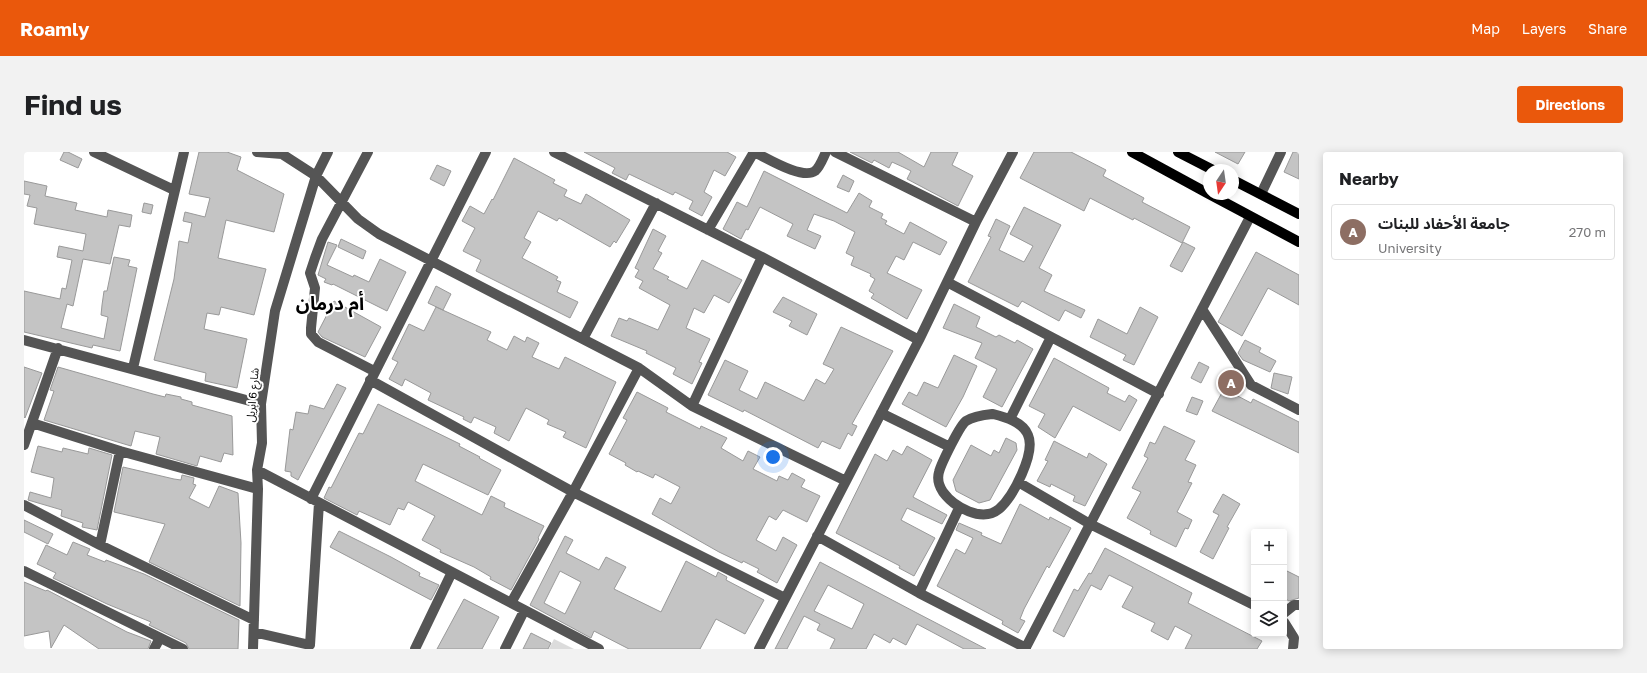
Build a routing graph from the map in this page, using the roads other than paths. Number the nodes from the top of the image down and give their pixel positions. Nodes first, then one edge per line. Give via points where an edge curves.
1 (94, 152) edge
2 (184, 152) edge
3 (256, 152) edge
4 (328, 152) edge
5 (368, 152) edge
6 (486, 152) edge
7 (554, 152) edge
8 (754, 152) edge
9 (826, 152) edge
10 (835, 152) edge
11 (1013, 152) edge
12 (1132, 152) edge
13 (1178, 152) edge
14 (1281, 152) edge
15 (1203, 165) edge
16 (316, 176) junction
17 (1239, 183) edge
18 (174, 190) junction
19 (1203, 191) edge
20 (1261, 194) junction
21 (1220, 200) edge
22 (342, 203) junction
23 (656, 203) junction
24 (1299, 214) edge
25 (1250, 217) junction
26 (976, 222) junction
27 (708, 230) junction
28 (1299, 242) edge
29 (762, 257) junction
30 (430, 260) junction
31 (947, 282) junction
32 (1202, 309) junction
33 (1051, 337) junction
34 (583, 339) junction
35 (24, 340) edge
36 (919, 340) junction
37 (58, 348) junction
38 (134, 368) junction
39 (639, 368) junction
40 (372, 376) junction
41 (1159, 394) junction
42 (261, 404) junction
43 (692, 406) junction
44 (1299, 410) edge
45 (881, 413) junction
46 (1010, 419) junction
47 (32, 423) junction
48 (24, 445) edge
49 (950, 447) junction
50 (120, 451) junction
51 (257, 470) junction
52 (846, 481) junction
53 (1018, 482) junction
54 (258, 489) junction
55 (573, 492) junction
56 (315, 501) junction
57 (24, 505) edge
58 (959, 508) junction
59 (1090, 524) junction
60 (817, 536) junction
61 (100, 545) junction
62 (24, 571) edge
63 (452, 572) junction
64 (919, 593) junction
65 (785, 598) junction
66 (511, 603) junction
67 (1251, 604) edge
68 (1299, 605) edge
69 (524, 611) junction
70 (1287, 611) edge
71 (254, 620) junction
72 (1287, 627) edge
73 (254, 632) junction
74 (160, 638) junction
75 (1026, 648) edge
76 (154, 649) edge
77 (183, 649) edge
78 (253, 649) edge
79 (415, 649) edge
80 (505, 649) edge
81 (599, 649) edge
82 (759, 649) edge
83 (1294, 649) edge

1 - 18 street
2 - 18 street
3 - 16 street via 282,154
4 - 16 street, شارع 6 ابريل
5 - 22 street
6 - 30 street
7 - 23 street
8 - 9 street via 806,174 818,168
8 - 27 street
10 - 26 street
11 - 26 street
12 - 19 main road
13 - 15 main road
14 - 20 street
16 - 22 street
16 - 42 street, شارع 6 ابريل via 275,311
17 - 20 main road
18 - 38 street
20 - 24 main road
21 - 25 main road
22 - 30 street via 379,234
22 - 40 street via 322,239 310,273 315,288 311,334 318,342
23 - 27 street
23 - 34 street
25 - 28 main road
25 - 32 street
26 - 31 street
27 - 29 street
29 - 36 street
29 - 43 street
30 - 34 street
30 - 40 street
31 - 33 street
31 - 36 street
32 - 41 street
32 - 44 street via 1251,385
33 - 41 street
33 - 46 street
34 - 39 street
35 - 37 street
36 - 45 street
37 - 38 street
37 - 47 street
38 - 42 street
39 - 43 street
39 - 55 street
40 - 55 street
40 - 56 street
41 - 59 street
42 - 51 street, شارع 6 ابريل via 262,443
43 - 52 street
45 - 49 street
45 - 52 street
46 - 49 street via 993,414 965,421
46 - 53 street via 1028,435 1031,452
47 - 48 street
47 - 50 street
49 - 58 street via 939,472 938,483
50 - 54 street
50 - 61 street
51 - 54 street, شارع 6 ابريل
51 - 56 street
52 - 60 street
53 - 58 street via 999,509 991,513 977,514
53 - 59 street
54 - 71 street, شارع 6 ابريل
55 - 65 street
55 - 66 street
56 - 63 street
56 - 73 street via 310,645
57 - 61 street
58 - 64 street
59 - 67 street
59 - 75 street
60 - 64 street
60 - 65 street
61 - 71 street
62 - 74 street
63 - 66 street
63 - 79 street
64 - 75 street
65 - 82 street
66 - 69 street
68 - 70 street via 1294,605
69 - 80 street
69 - 81 street
71 - 73 street, شارع 6 ابريل
72 - 83 street via 1294,638
73 - 78 street, شارع 6 ابريل
74 - 76 street
74 - 77 street

